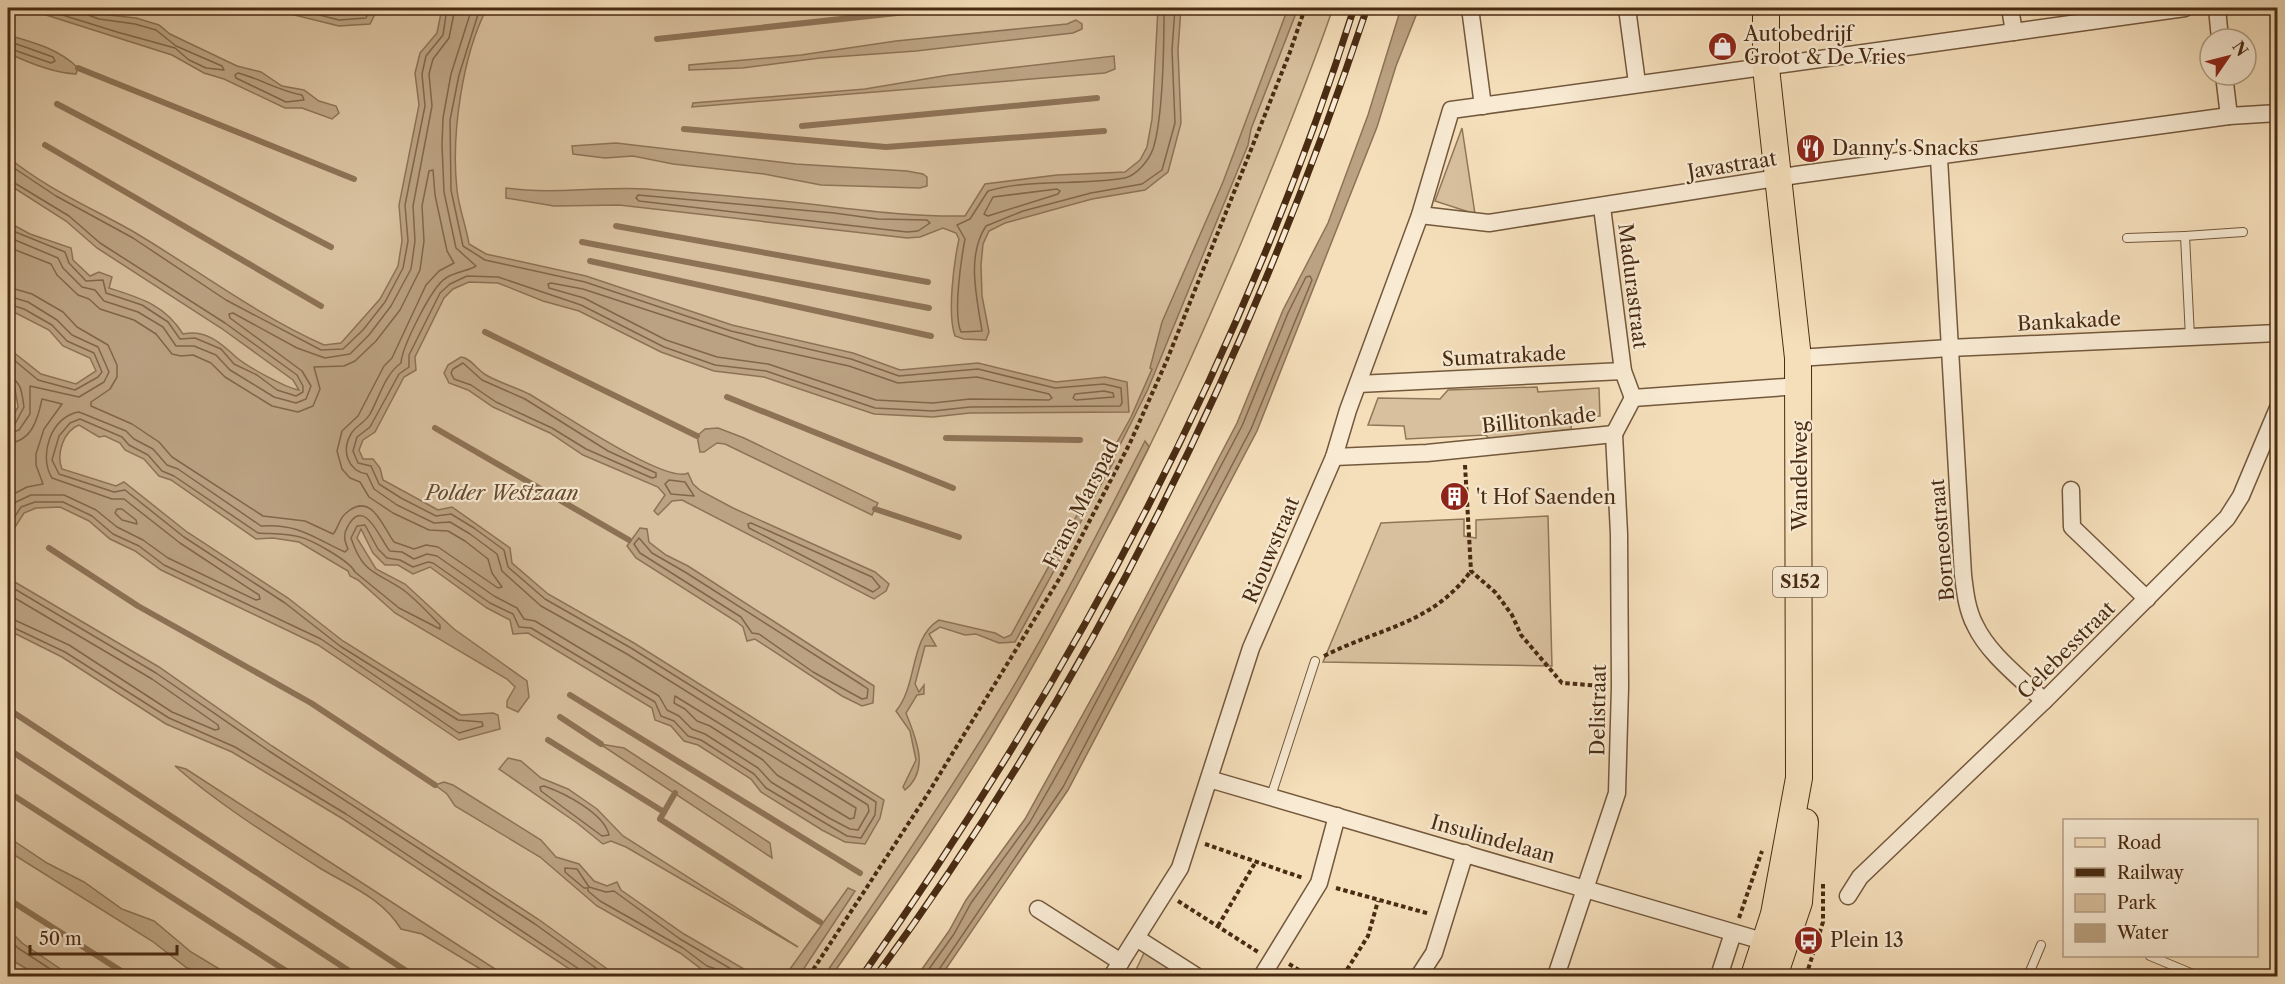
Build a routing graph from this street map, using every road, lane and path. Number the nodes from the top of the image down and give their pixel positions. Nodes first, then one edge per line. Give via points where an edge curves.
1 (1305, 8) edge
2 (1470, 8) edge
3 (1627, 8) edge
4 (1766, 8) edge
5 (2010, 8) edge
6 (2186, 8) edge
7 (2217, 8) edge
8 (2219, 27) edge
9 (2014, 32) junction
10 (1766, 68) junction
11 (1637, 83) junction
12 (2225, 87) edge
13 (1484, 106) junction
14 (2277, 113) edge
15 (2229, 116) junction
16 (1939, 158) junction
17 (1779, 178) junction
18 (1602, 207) junction
19 (1420, 215) junction
20 (2243, 232) dead end
21 (2185, 236) junction
22 (2127, 238) dead end
23 (2277, 333) edge
24 (2190, 337) junction
25 (1949, 348) junction
26 (1798, 358) junction
27 (1623, 371) junction
28 (1358, 384) junction
29 (1799, 386) junction
30 (1633, 398) junction
31 (2277, 408) edge
32 (1614, 434) junction
33 (1334, 457) junction
34 (1465, 476) dead end
35 (2071, 490) dead end
36 (1471, 571) junction
37 (2147, 599) junction
38 (1314, 661) joint
39 (1620, 687) junction
40 (2044, 701) junction
41 (1799, 778) junction
42 (1209, 779) junction
43 (1271, 796) junction
44 (1337, 816) junction
45 (1465, 853) junction
46 (1255, 863) dead end
47 (1754, 872) dead end
48 (1587, 889) junction
49 (1825, 891) dead end
50 (1165, 892) junction
51 (1848, 896) dead end
52 (1378, 901) dead end
53 (1038, 909) dead end
54 (1218, 926) junction
55 (1733, 933) junction
56 (1138, 939) junction
57 (1766, 942) junction
58 (2041, 945) dead end
59 (2152, 957) edge
60 (1273, 958) junction
61 (1117, 969) edge
62 (809, 976) edge
63 (1196, 976) edge
64 (1262, 976) edge
65 (1309, 976) edge
66 (1342, 976) edge
67 (1419, 976) edge
68 (1556, 976) edge
69 (1719, 976) edge
70 (1754, 976) edge
71 (1774, 976) edge
72 (1806, 976) edge
73 (2028, 976) edge
74 (2198, 976) edge

1 - 62 path, Frans Marspad via 1171,350 1125,453 1061,576 927,795
2 - 13 street
3 - 11 street
4 - 10 main road, Wandelweg / S152
5 - 9 street
6 - 9 street
7 - 8 street
9 - 10 street
10 - 11 street
10 - 17 main road, Wandelweg / S152
11 - 13 street
12 - 15 street
13 - 19 street, Riouwstraat via 1451,110
14 - 15 street, Javastraat
15 - 16 street, Javastraat
16 - 17 street, Javastraat
16 - 25 street
17 - 18 street, Javastraat
17 - 26 main road, Wandelweg / S152
18 - 19 street, Javastraat via 1489,222
18 - 27 street, Madurastraat
19 - 28 street, Riouwstraat
20 - 21 lane
21 - 22 lane
21 - 24 lane
23 - 24 street, Bankakade
24 - 25 street, Bankakade
25 - 26 street, Bankakade
25 - 40 street, Borneostraat via 1967,602 1975,626 1988,646
26 - 29 main road, Wandelweg / S152
27 - 28 street, Sumatrakade
27 - 30 street
28 - 33 street, Riouwstraat
29 - 30 street
29 - 41 main road, Wandelweg / S152
30 - 32 street, Billitonkade
31 - 37 street, Celebesstraat via 2235,508
32 - 33 street, Billitonkade via 1427,453
32 - 39 street, Delistraat
33 - 42 street, Riouwstraat via 1251,648
34 - 36 path
35 - 37 street via 2072,527
36 - 38 path via 1456,592 1437,607
36 - 39 path via 1496,592 1521,635 1562,683
37 - 40 street, Celebesstraat
38 - 43 lane
39 - 48 street, Delistraat via 1617,793
40 - 51 street, Celebesstraat via 1860,877
41 - 57 main road, Wandelweg / S152
41 - 71 main road, S152 via 1805,819 1801,894
42 - 43 street, Insulindelaan
42 - 50 street, Riouwstraat via 1180,868
43 - 44 street, Insulindelaan
44 - 45 street, Insulindelaan
44 - 60 street via 1319,883
45 - 48 street, Insulindelaan
45 - 67 street via 1434,953
46 - 54 path
47 - 55 path
48 - 55 street, Insulindelaan
48 - 68 street, Delistraat via 1576,909
49 - 72 path via 1823,922
50 - 54 path
50 - 56 street, Riouwstraat
52 - 66 path via 1368,936
53 - 61 street
54 - 60 path
55 - 57 street, Insulindelaan
55 - 69 street
56 - 61 street, Riouwstraat
56 - 63 street
57 - 70 main road, S152
58 - 73 lane
59 - 74 lane
60 - 64 street
60 - 65 path

